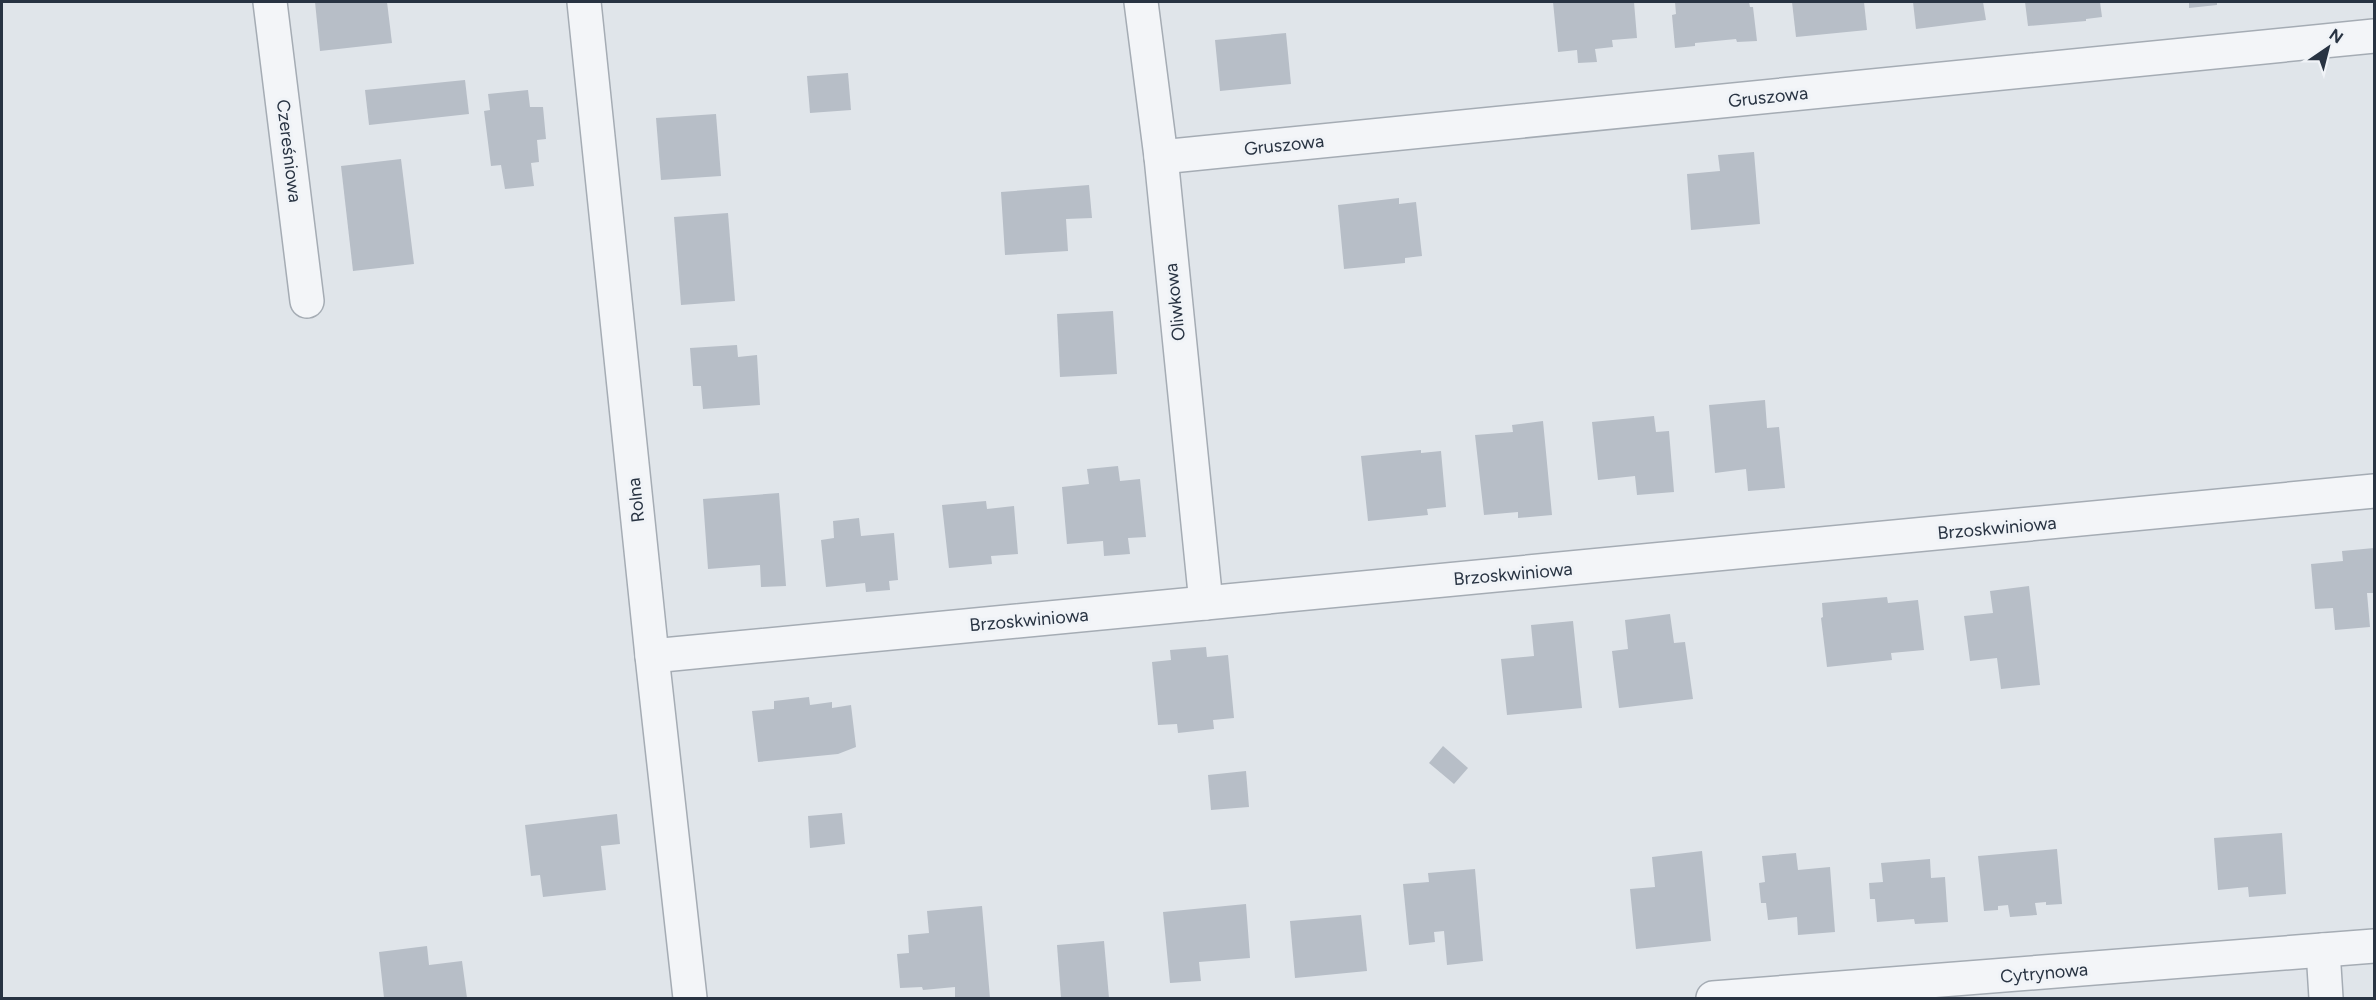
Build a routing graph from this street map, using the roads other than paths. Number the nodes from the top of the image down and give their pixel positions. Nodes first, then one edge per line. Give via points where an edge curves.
1 (270, 2) edge
2 (584, 2) edge
3 (1141, 2) edge
4 (2374, 36) edge
5 (1161, 157) junction
6 (307, 301) dead end
7 (2374, 491) edge
8 (1206, 603) junction
9 (652, 656) junction
10 (2374, 946) edge
11 (2323, 950) junction
12 (1954, 989) edge
13 (690, 999) edge
14 (1713, 999) edge
15 (2326, 999) edge

1 - 6 street, Czereśniowa
2 - 9 street, Rolna
3 - 5 street, Oliwkowa
4 - 5 street, Gruszowa
5 - 8 street, Oliwkowa
7 - 8 street, Brzoskwiniowa
8 - 9 street, Brzoskwiniowa
9 - 13 street, Rolna
10 - 11 street, Cytrynowa
11 - 12 street, Cytrynowa
11 - 15 street
12 - 14 street, Cytrynowa

